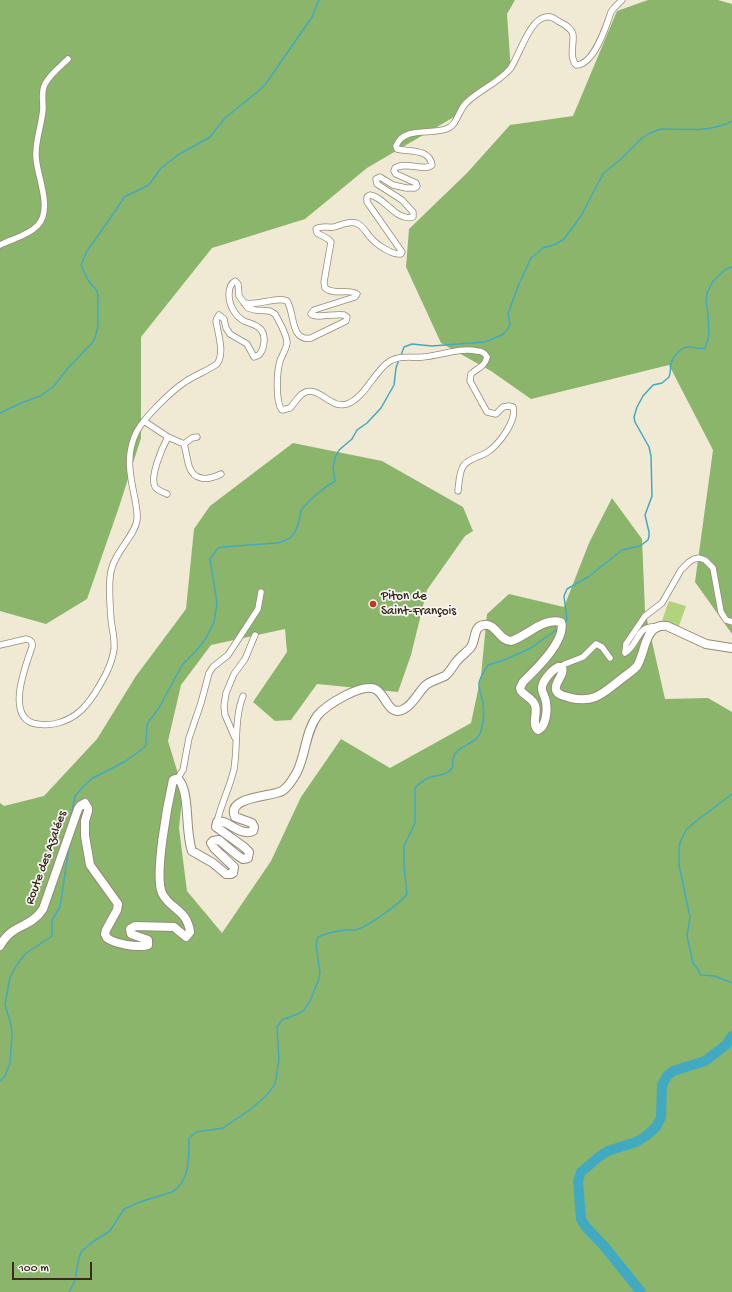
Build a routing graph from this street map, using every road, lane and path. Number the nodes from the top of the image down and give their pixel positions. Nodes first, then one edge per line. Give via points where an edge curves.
1 (622, 0) edge
2 (68, 59) dead end
3 (0, 245) edge
4 (244, 303) junction
5 (144, 421) junction
6 (168, 437) junction
7 (197, 437) dead end
8 (184, 444) junction
9 (221, 474) dead end
10 (458, 491) dead end
11 (167, 494) dead end
12 (261, 592) dead end
13 (732, 622) edge
14 (657, 627) junction
15 (255, 635) dead end
16 (0, 645) edge
17 (732, 648) edge
18 (610, 658) dead end
19 (562, 667) junction
20 (243, 696) dead end
21 (236, 742) junction
22 (177, 779) junction
23 (217, 822) junction
24 (0, 946) edge

1 - 4 street via 611,12 599,44 581,65 573,62 573,35 570,29 552,17 542,18 530,30 510,70 466,103 451,127 442,131 414,132 398,142 397,150 421,152 430,159 432,165 427,168 400,165 395,168 396,174 416,183 415,188 393,185 380,177 376,179 377,184 412,209 414,214 411,218 404,217 374,196 367,196 367,202 400,248 400,254 374,241 362,227 354,223 316,229 317,233 331,242 324,282 326,288 357,294 355,298 314,310 311,314 344,315 347,317 346,321 306,339 297,334 290,306 285,300 277,299 260,304
2 - 3 street via 43,88 43,108 36,140 37,172 44,200 43,217 29,232
4 - 5 street via 239,296 238,284 234,282 230,285 229,292 232,308 243,320 262,330 264,344 259,355 254,357 247,344 230,334 224,319 219,316 216,322 220,360 213,367 186,381
4 - 10 street via 248,308 275,314 286,337 286,347 278,368 277,395 282,410 290,408 307,392 318,393 334,404 348,404 355,400 388,362 398,358 473,350 485,354 486,361 471,374 470,381 487,412 496,414 503,407 509,406 513,407 513,413 507,430 493,448 464,465
5 - 6 street
5 - 16 street via 131,447 129,459 137,520 134,529 117,553 110,573 114,651 102,682 88,704 77,715 54,724 35,724 26,718 21,710 19,697 32,642 26,638
6 - 8 street
6 - 11 street via 156,466 154,480 157,489
7 - 8 street
8 - 9 street via 188,465 194,474 211,479
12 - 22 street via 258,609 228,655 209,673 189,738 183,770
13 - 14 street via 726,620 721,612 713,568 706,560 699,558 689,562 662,604 645,616 626,644 625,654 645,628
14 - 17 main road via 667,626 706,644
14 - 19 main road via 650,633 634,669 599,696 586,700 558,694 556,684 562,674
15 - 21 street via 226,693 226,718
18 - 19 street via 602,647 596,644 584,657
19 - 23 main road via 558,666 553,670 542,685 546,712 543,725 538,730 534,724 535,705 521,691 521,686 548,655 562,631 561,622 543,625 511,641 485,624 476,632 470,648 447,674 427,684 404,709 396,710 390,707 382,694 373,688 362,689 337,699 323,709 312,726 300,766 287,787 277,794 244,800 236,807 235,817 252,823 253,831 247,832 232,827 223,821
20 - 21 street
21 - 23 street via 234,768
22 - 23 main road via 184,791 192,851 226,874 231,874 234,867 214,848 213,841 219,840 243,859 248,858 249,852 219,830 216,827
22 - 24 main road, Route des Azalées via 173,780 171,790 160,880 163,895 188,922 189,935 184,936 174,927 135,926 130,929 131,934 146,938 148,945 121,944 107,938 106,930 118,904 90,865 85,836 88,808 85,803 78,809 43,909 34,920 12,931

